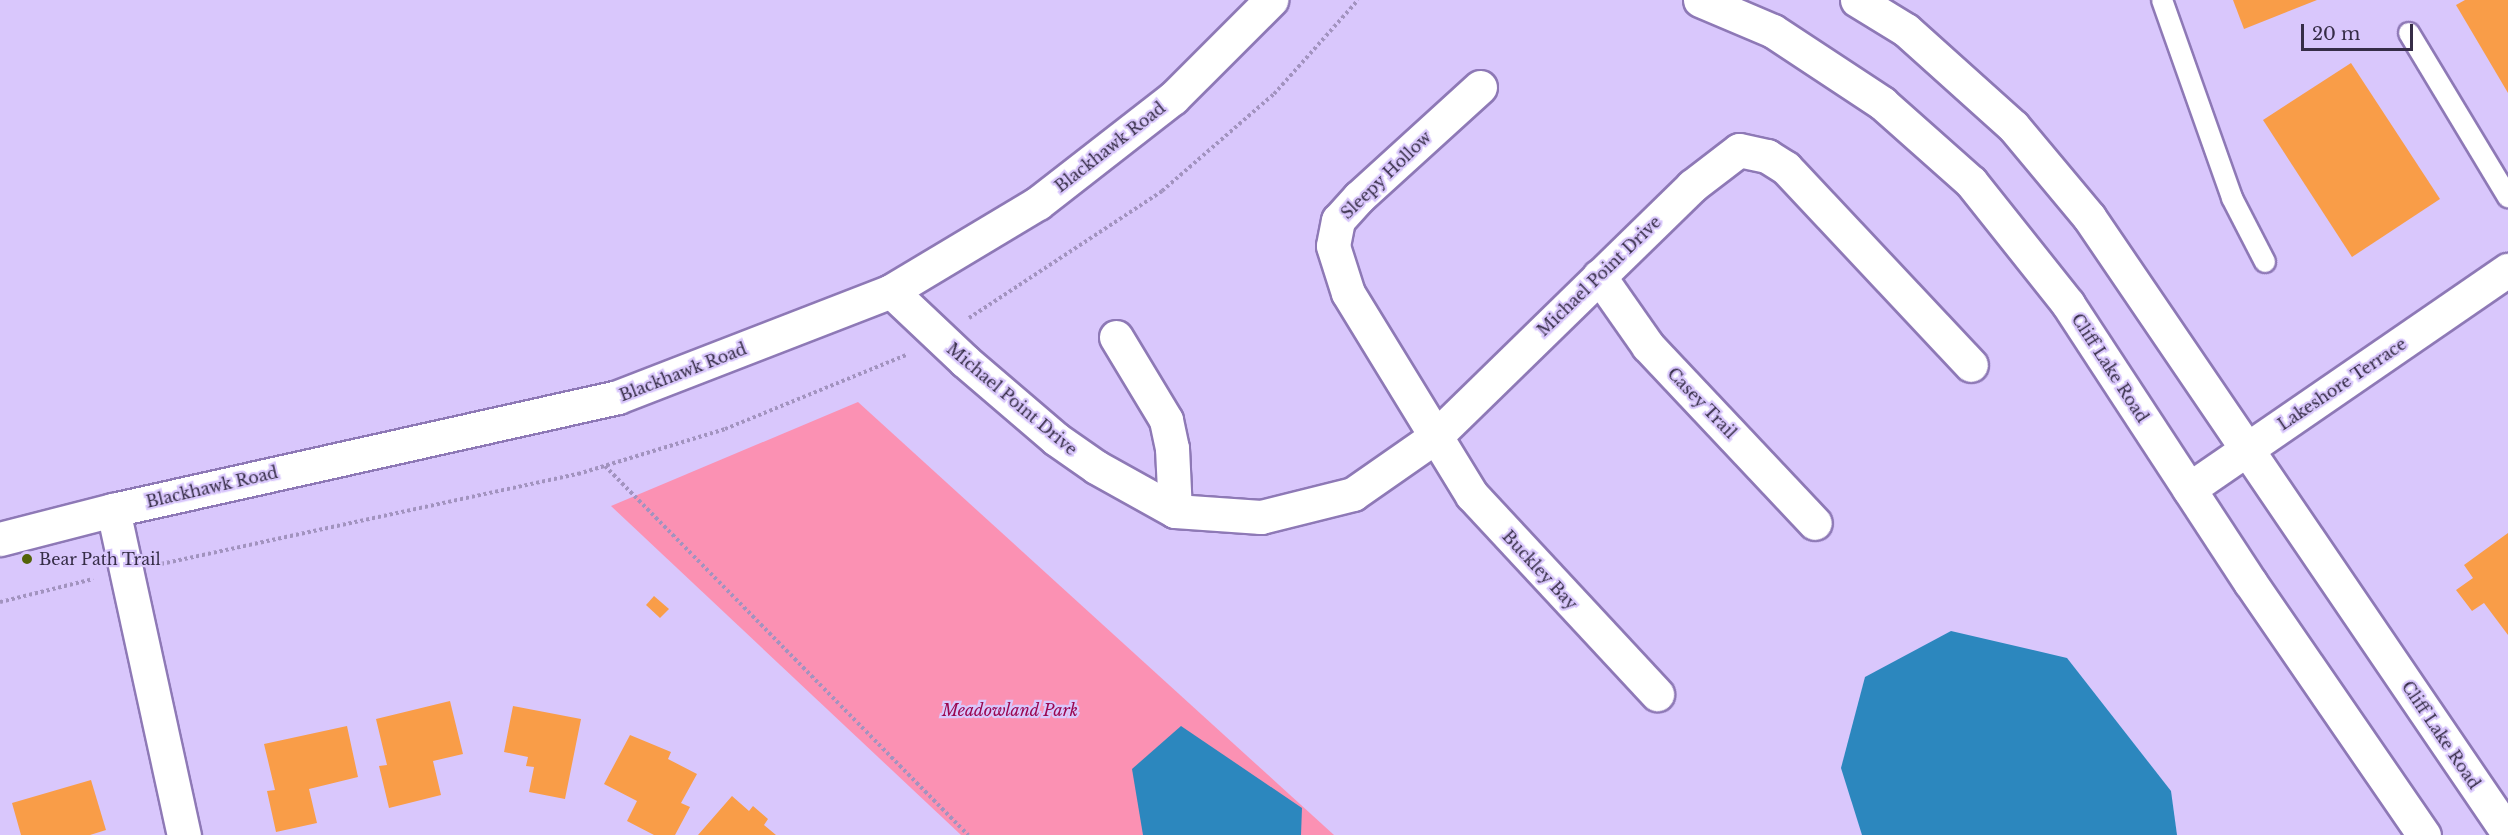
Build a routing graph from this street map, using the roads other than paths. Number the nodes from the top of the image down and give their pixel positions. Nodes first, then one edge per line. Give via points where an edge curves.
1 (1272, 0) edge
2 (1700, 0) edge
3 (1857, 0) edge
4 (2163, 0) edge
5 (2409, 33) dead end
6 (1480, 87) dead end
7 (2508, 197) edge
8 (2265, 262) dead end
9 (1599, 276) junction
10 (2503, 283) edge
11 (891, 291) junction
12 (1116, 337) dead end
13 (1971, 365) dead end
14 (1436, 436) junction
15 (2247, 449) junction
16 (2189, 489) junction
17 (113, 510) junction
18 (1175, 512) junction
19 (1815, 523) dead end
20 (0, 539) edge
21 (1657, 694) dead end
22 (2508, 833) edge
23 (184, 835) edge
24 (2424, 835) edge

1 - 11 street, Blackhawk Road via 1173,98 1038,203
2 - 16 street, Cliff Lake Road via 1773,31 1882,103 1971,182 2068,304
3 - 15 street, Cliff Lake Road via 1906,30 2013,126 2089,217
4 - 8 lane via 2232,198
5 - 7 lane
6 - 14 street, Sleepy Hollow via 1359,197 1338,220 1334,246 1348,293
9 - 13 street, Michael Point Drive via 1692,186 1739,150 1767,156 1786,168
9 - 14 street, Michael Point Drive
9 - 19 street, Casey Trail via 1648,346
10 - 15 street, Lakeshore Terrace
11 - 17 street, Blackhawk Road via 618,397
11 - 18 street, Michael Point Drive via 1056,439
12 - 18 street via 1166,420 1172,448
14 - 18 street, Michael Point Drive via 1353,494 1261,517
14 - 21 street, Buckley Bay via 1472,495
15 - 16 street, Lakeshore Terrace
15 - 22 street, Cliff Lake Road
16 - 24 street, Cliff Lake Road
17 - 20 street, Blackhawk Road
17 - 23 street

